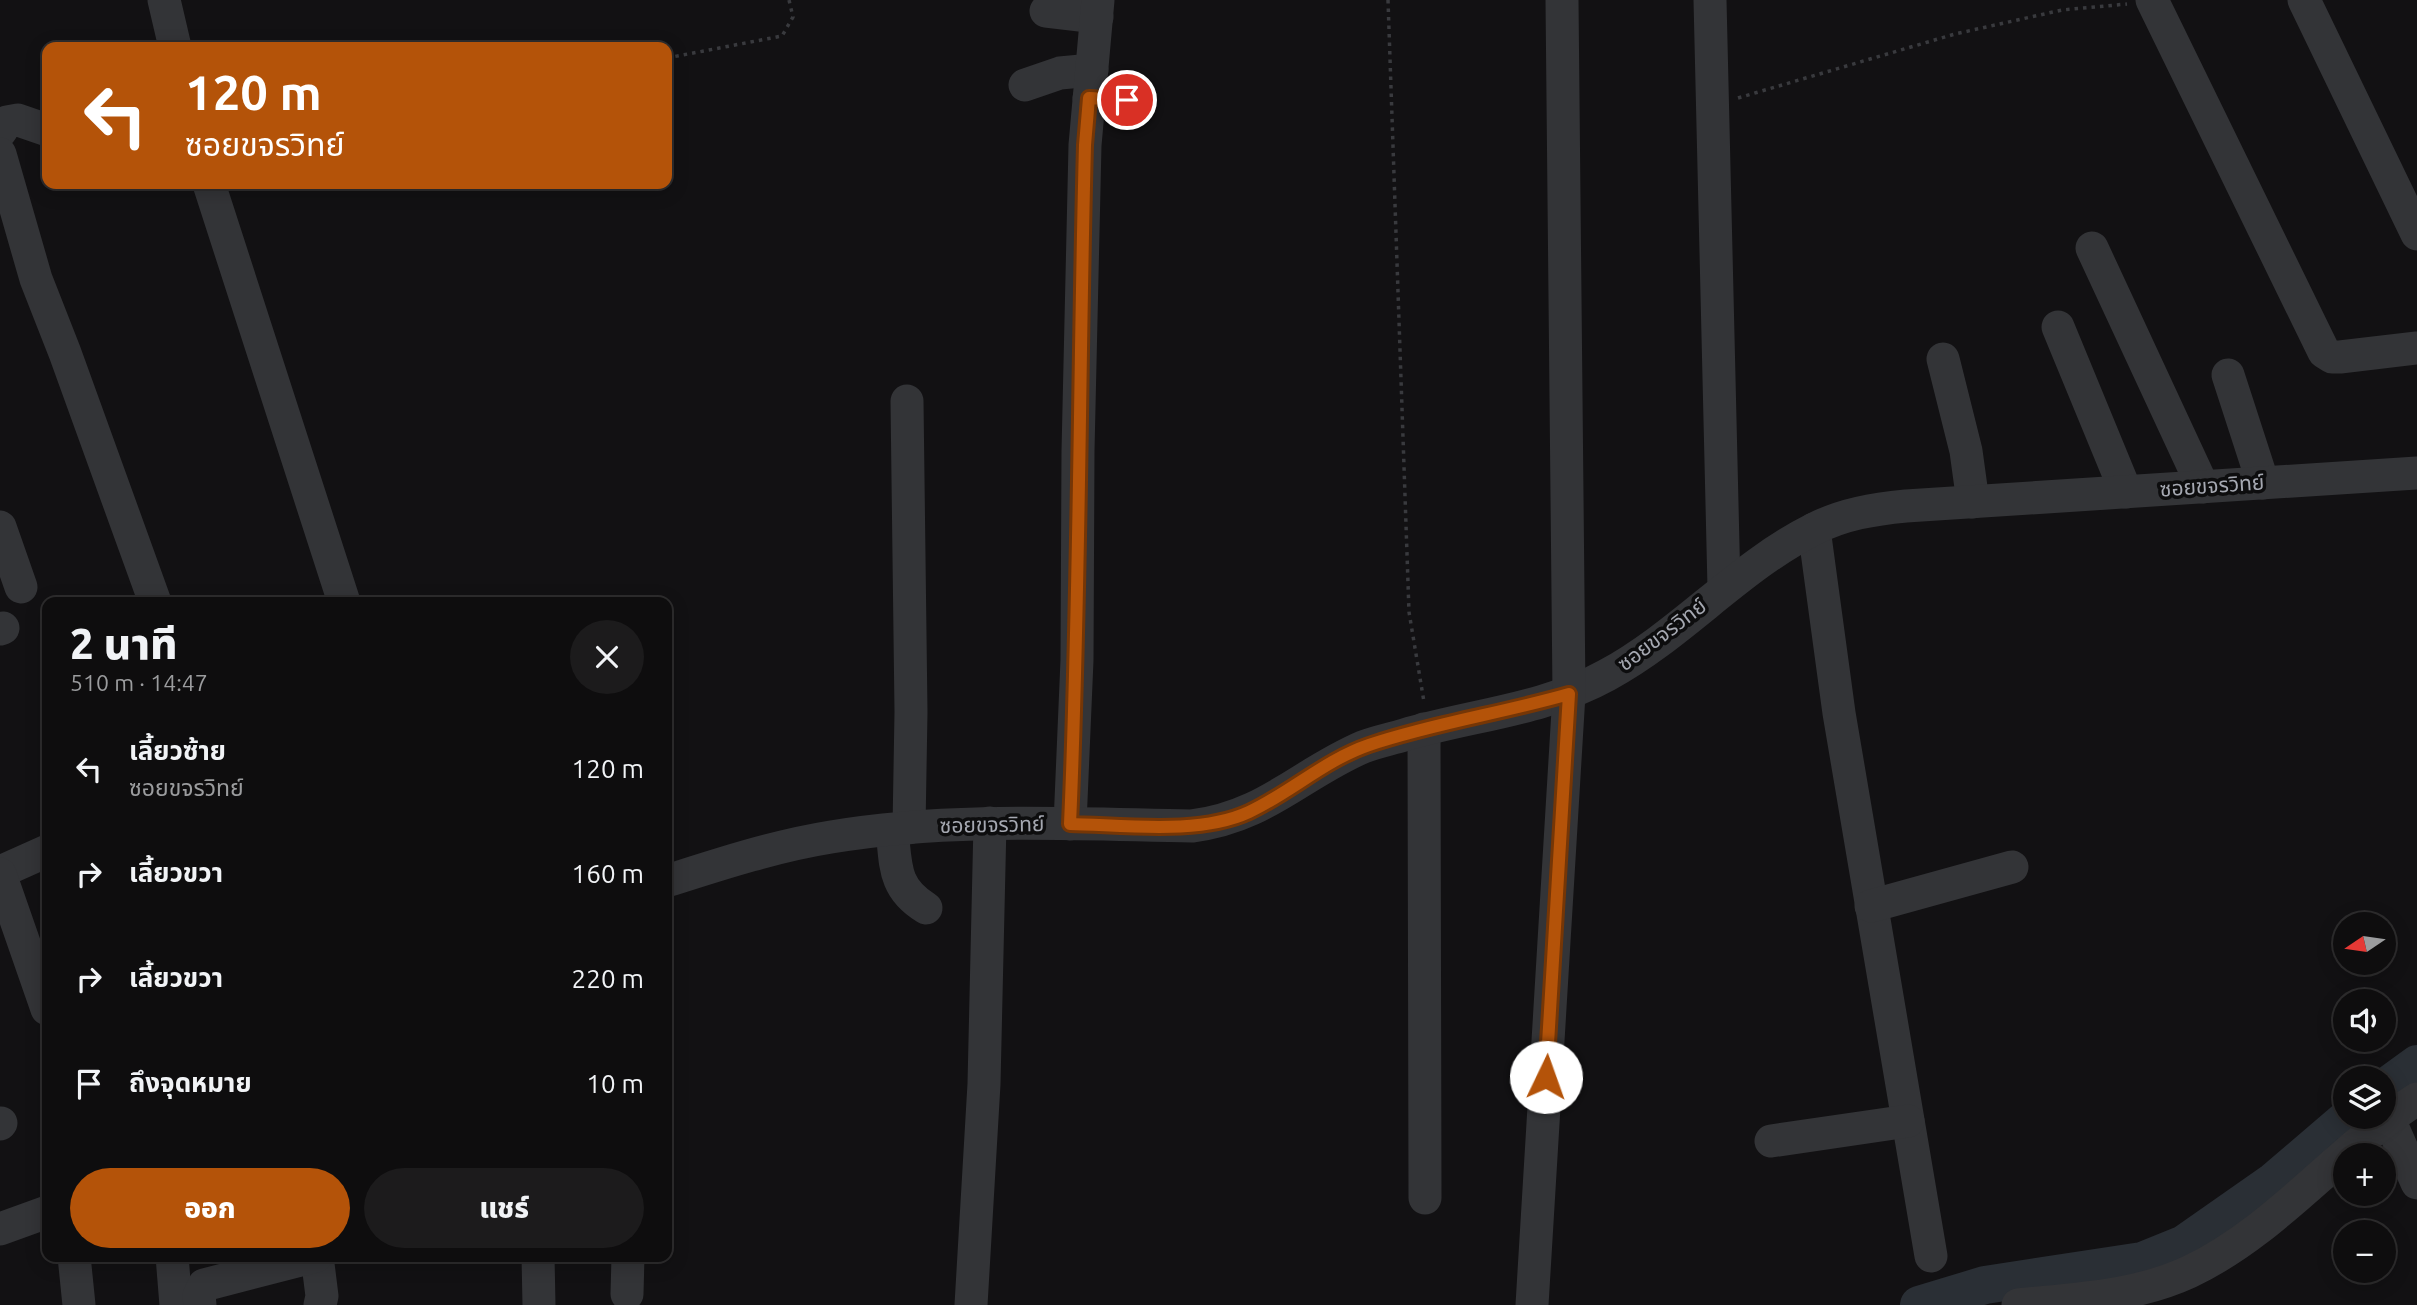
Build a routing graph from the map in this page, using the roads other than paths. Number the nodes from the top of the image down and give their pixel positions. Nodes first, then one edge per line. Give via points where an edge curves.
1 (163, 0) edge
2 (1562, 0) edge
3 (1710, 0) edge
4 (2304, 0) edge
5 (2152, 1) edge
6 (1098, 8) edge
7 (1046, 11) dead end
8 (173, 42) edge
9 (1090, 84) junction
10 (1025, 85) dead end
11 (1127, 100) dead end
12 (42, 128) edge
13 (0, 132) edge
14 (0, 154) edge
15 (211, 189) edge
16 (2417, 234) edge
17 (2092, 248) dead end
18 (2058, 327) dead end
19 (2417, 348) edge
20 (1943, 359) dead end
21 (2228, 375) dead end
22 (907, 401) dead end
23 (2417, 473) edge
24 (2263, 483) junction
25 (2203, 487) junction
26 (2126, 492) junction
27 (1973, 502) junction
28 (0, 527) edge
29 (1814, 528) junction
30 (21, 587) dead end
31 (1724, 587) junction
32 (153, 597) edge
33 (342, 597) edge
34 (1569, 694) junction
35 (1426, 728) junction
36 (990, 823) junction
37 (1070, 824) junction
38 (900, 829) junction
39 (42, 853) edge
40 (2012, 867) dead end
41 (0, 873) edge
42 (672, 879) edge
43 (1871, 906) junction
44 (926, 908) dead end
45 (36, 940) edge
46 (42, 978) edge
47 (2417, 1098) edge
48 (2396, 1114) edge
49 (1908, 1121) junction
50 (2377, 1129) edge
51 (2393, 1129) edge
52 (1771, 1141) dead end
53 (2417, 1183) edge
54 (1425, 1198) dead end
55 (42, 1214) edge
56 (0, 1229) edge
57 (1931, 1256) dead end
58 (75, 1262) edge
59 (172, 1262) edge
60 (294, 1262) edge
61 (318, 1262) edge
62 (339, 1262) edge
63 (538, 1262) edge
64 (628, 1262) edge
65 (2183, 1290) edge
66 (627, 1294) dead end
67 (79, 1305) edge
68 (176, 1305) edge
69 (200, 1305) edge
70 (320, 1305) edge
71 (342, 1305) edge
72 (539, 1305) edge
73 (971, 1305) edge
74 (1532, 1305) edge
75 (2018, 1305) edge

1 - 8 street
2 - 34 street
3 - 31 street
4 - 16 street
5 - 19 street via 2324,352 2340,357
6 - 7 street
6 - 9 street
9 - 10 street via 1060,73
9 - 11 street
9 - 37 street
12 - 13 street via 18,120 7,122
14 - 32 street via 36,279
15 - 33 street
17 - 25 street
18 - 26 street
20 - 27 street via 1966,451
21 - 24 street
22 - 38 street via 911,712
23 - 24 street, ซอยขจรวิทย์
24 - 25 street, ซอยขจรวิทย์
25 - 26 street, ซอยขจรวิทย์
26 - 27 street, ซอยขจรวิทย์
27 - 29 street, ซอยขจรวิทย์ via 1870,510
28 - 30 street
29 - 31 street, ซอยขจรวิทย์
29 - 43 street
31 - 34 street, ซอยขจรวิทย์ via 1643,653
34 - 35 street, ซอยขจรวิทย์
34 - 74 street
35 - 37 street, ซอยขจรวิทย์ via 1357,750 1247,813 1218,823
35 - 54 street
36 - 37 street, ซอยขจรวิทย์
36 - 38 street, ซอยขจรวิทย์
36 - 73 street via 984,1084
38 - 42 street, ซอยขจรวิทย์ via 830,837
38 - 44 street via 897,870 911,899
39 - 41 street
40 - 43 street
41 - 45 street
43 - 49 street
45 - 46 street
47 - 48 street
49 - 52 street
49 - 57 street
50 - 65 street
51 - 53 street
55 - 56 street
58 - 67 street
59 - 68 street
60 - 69 street via 204,1285
61 - 70 street
62 - 71 street
63 - 72 street
64 - 66 street
65 - 75 street

